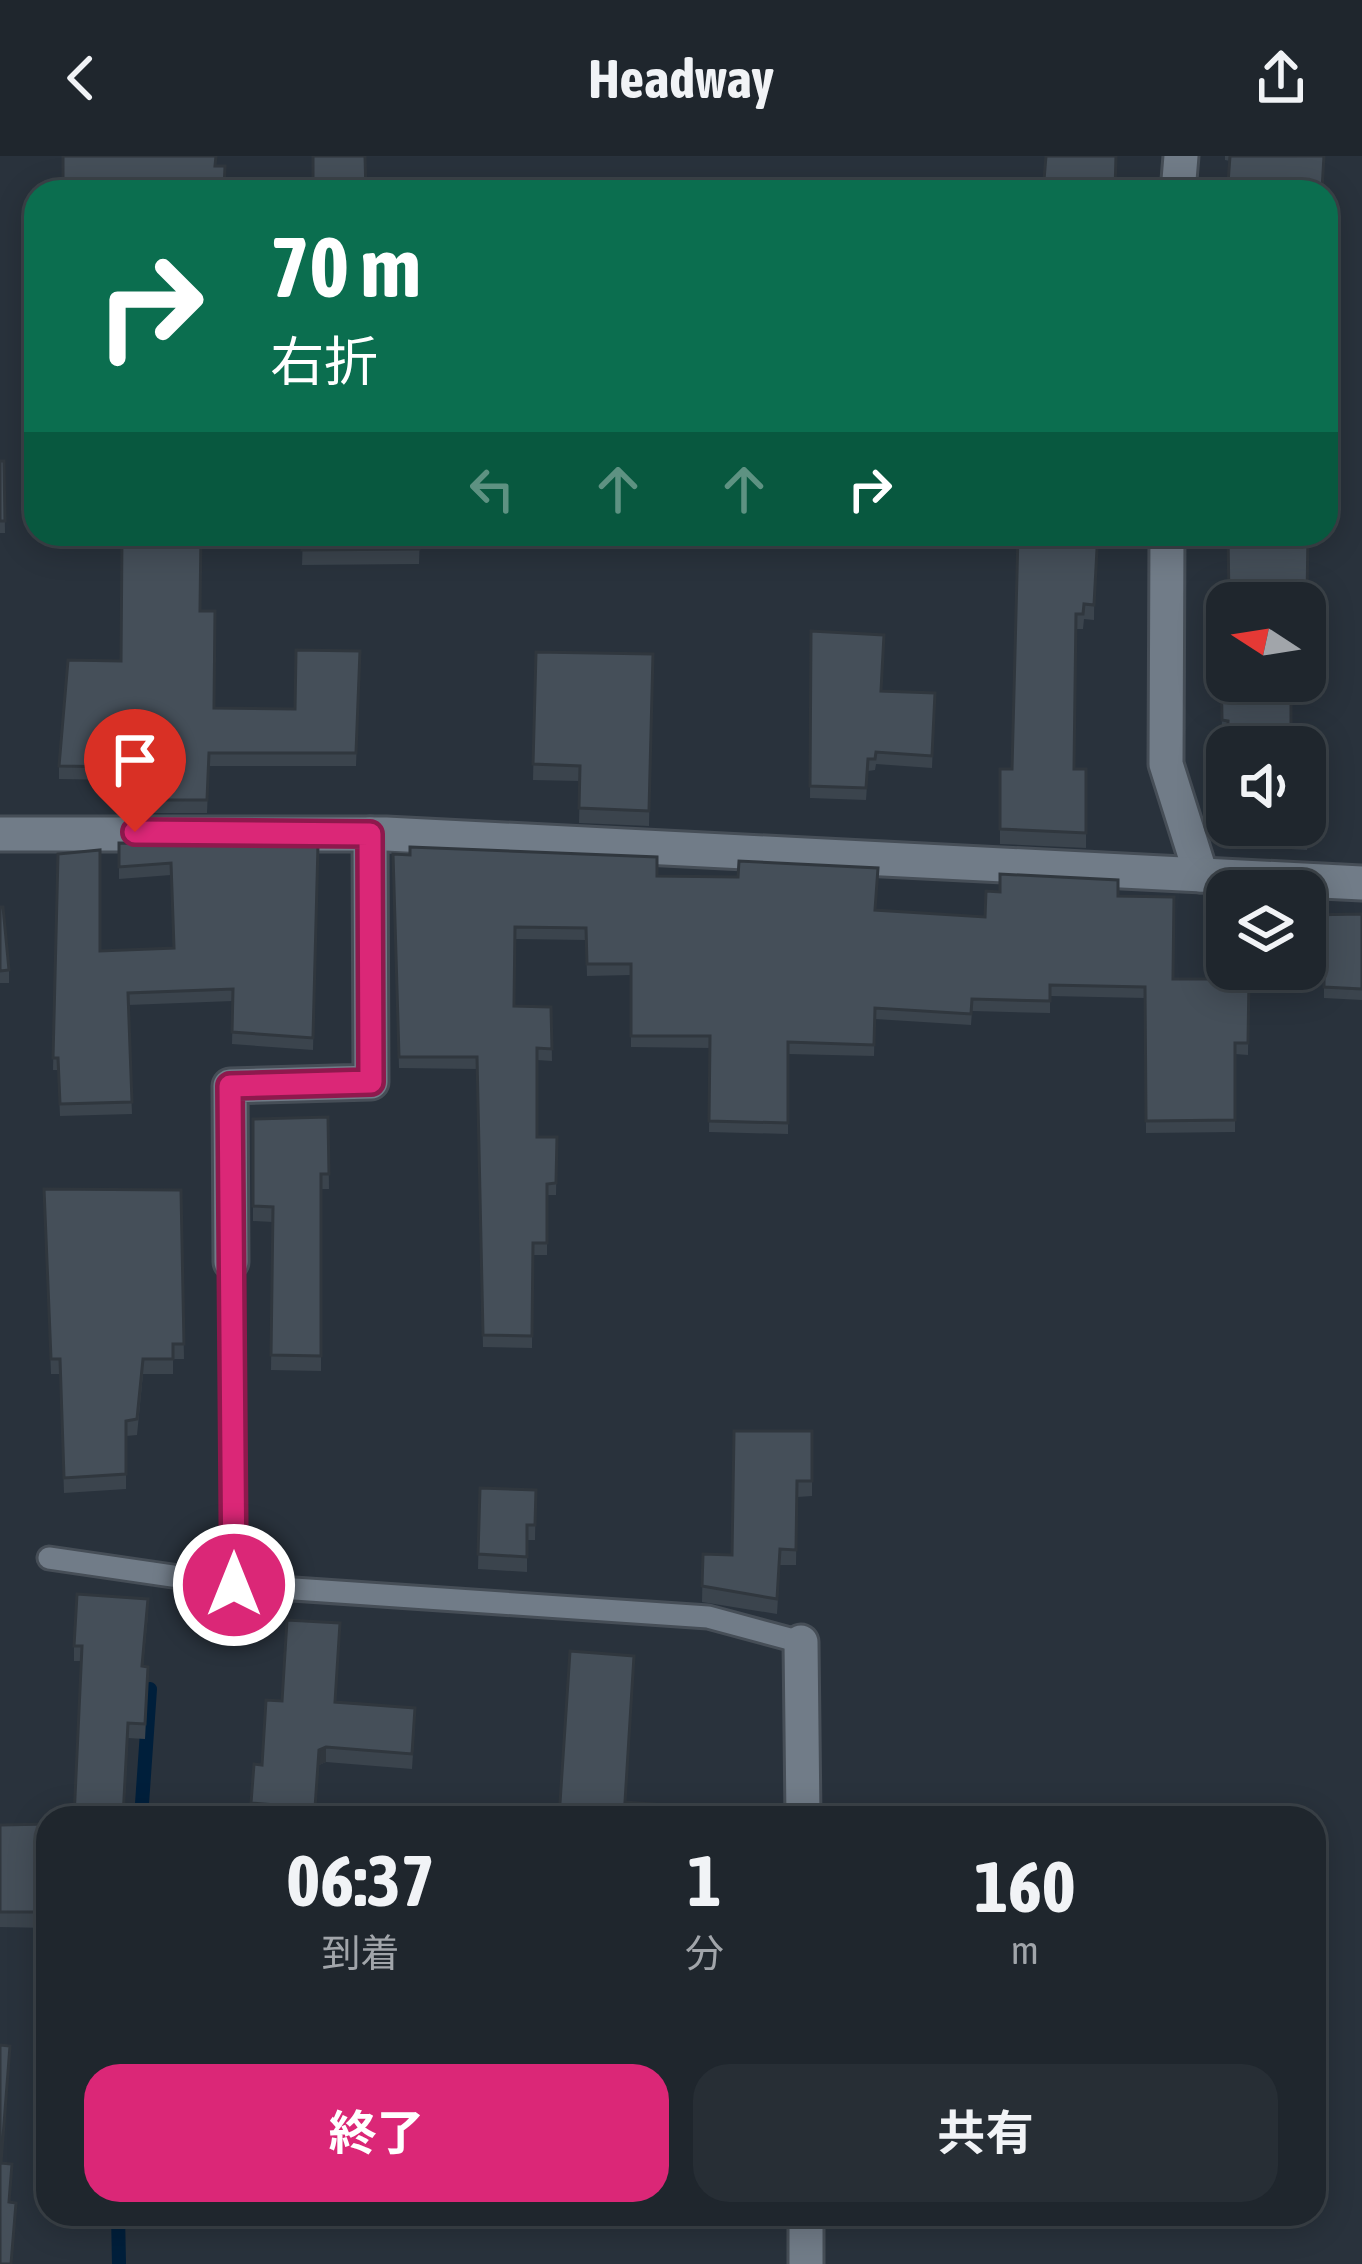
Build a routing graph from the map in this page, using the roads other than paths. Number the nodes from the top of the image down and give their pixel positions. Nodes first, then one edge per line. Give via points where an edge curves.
1 (1167, 546) edge
2 (0, 834) edge
3 (370, 834) junction
4 (1201, 875) junction
5 (1362, 884) edge
6 (231, 1262) joint
7 (50, 1558) dead end
8 (234, 1585) junction
9 (801, 1642) joint
10 (803, 1806) edge
11 (806, 2226) edge
12 (806, 2264) edge

1 - 4 street via 1166,764
2 - 3 street
3 - 4 street
3 - 6 street via 371,1082 230,1086
4 - 5 street
6 - 8 lane
7 - 8 lane
8 - 9 lane via 707,1617
9 - 10 street
11 - 12 street

